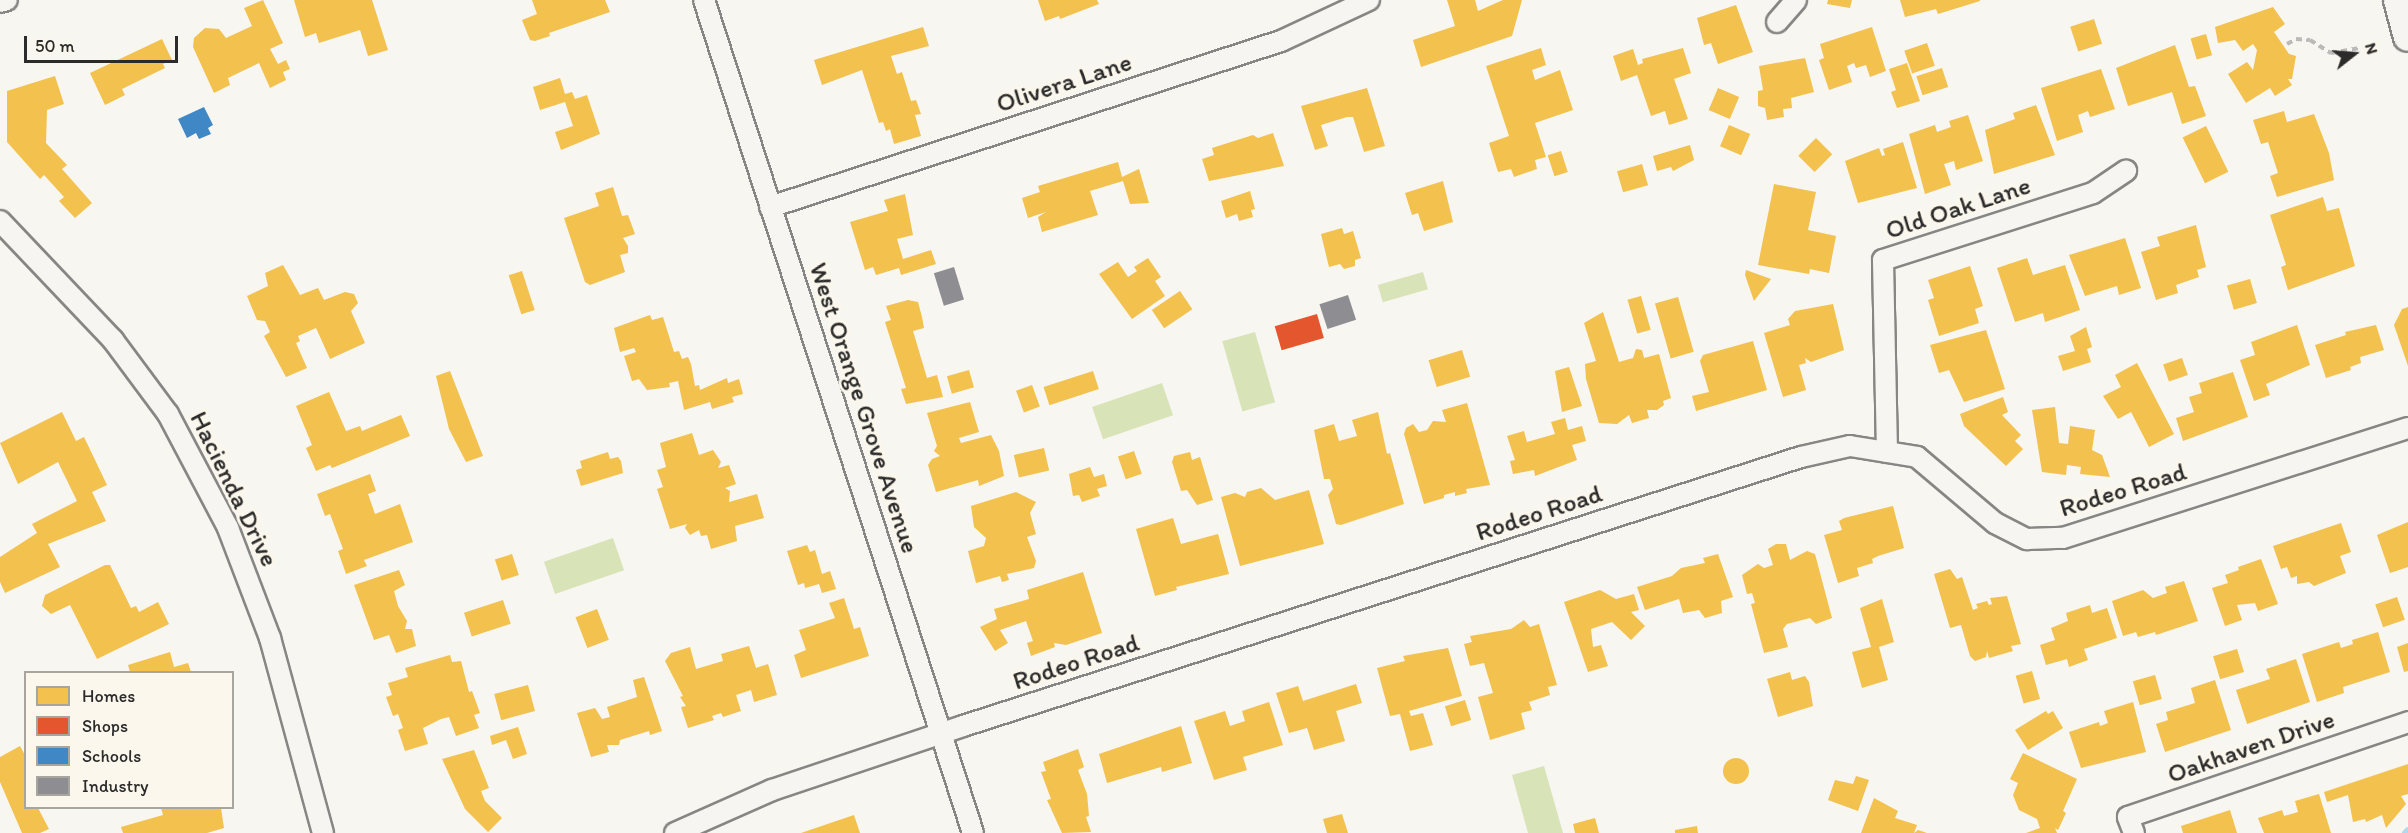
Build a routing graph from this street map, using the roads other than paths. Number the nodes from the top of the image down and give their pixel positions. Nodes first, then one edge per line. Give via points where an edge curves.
1 (7, 0) edge
2 (704, 0) edge
3 (1369, 0) edge
4 (1796, 0) edge
5 (2398, 0) edge
6 (0, 2) edge
7 (1777, 22) dead end
8 (2408, 37) edge
9 (2126, 171) dead end
10 (770, 207) junction
11 (0, 221) edge
12 (2408, 428) edge
13 (1887, 452) junction
14 (2408, 722) edge
15 (941, 734) junction
16 (323, 833) edge
17 (675, 833) edge
18 (974, 833) edge
19 (2133, 833) edge

1 - 6 street
2 - 10 street, West Orange Grove Avenue
3 - 10 street, Olivera Lane via 1281,41
4 - 7 street
5 - 8 street
9 - 13 street, Old Oak Lane via 2093,193 1882,260
10 - 15 street, West Orange Grove Avenue
11 - 16 street, Hacienda Drive via 113,340 168,414 228,528 270,638
12 - 13 street, Rodeo Road via 2063,538 2027,539 1995,523 1917,457
13 - 15 street, Rodeo Road via 1850,446 1801,458
14 - 19 street, Oakhaven Drive via 2128,817
15 - 17 street, Rodeo Road via 772,790
15 - 18 street, West Orange Grove Avenue

